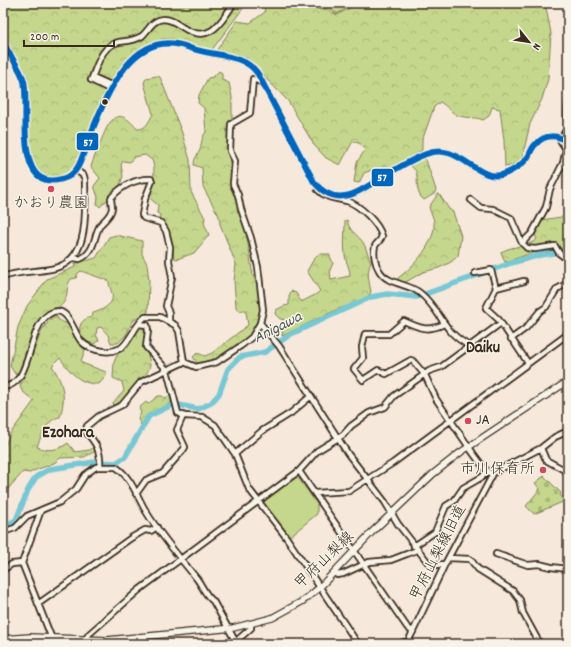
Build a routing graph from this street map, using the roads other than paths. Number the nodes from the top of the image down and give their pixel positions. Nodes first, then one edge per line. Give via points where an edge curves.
1 (234, 3) edge
2 (3, 40) edge
3 (263, 84) junction
4 (112, 88) junction
5 (568, 103) edge
6 (561, 137) junction
7 (568, 142) edge
8 (76, 170) junction
9 (318, 187) junction
10 (471, 200) dead end
11 (522, 243) junction
12 (74, 258) junction
13 (568, 260) edge
14 (475, 273) dead end
15 (3, 278) edge
16 (524, 281) dead end
17 (568, 283) edge
18 (496, 288) junction
19 (169, 321) junction
20 (260, 323) junction
21 (501, 323) junction
22 (138, 324) junction
23 (444, 324) junction
24 (567, 337) edge
25 (511, 339) junction
26 (470, 346) junction
27 (184, 362) junction
28 (528, 363) junction
29 (167, 370) junction
30 (424, 375) junction
31 (568, 381) edge
32 (3, 387) edge
33 (311, 396) junction
34 (183, 416) junction
35 (450, 420) junction
36 (568, 431) edge
37 (338, 438) junction
38 (469, 447) junction
39 (541, 448) junction
40 (235, 454) junction
41 (100, 465) junction
42 (299, 471) junction
43 (488, 471) junction
44 (568, 472) edge
45 (493, 474) junction
46 (367, 479) junction
47 (315, 493) junction
48 (136, 494) junction
49 (258, 501) junction
50 (41, 510) junction
51 (391, 513) junction
52 (157, 527) junction
53 (3, 532) edge
54 (416, 548) junction
55 (354, 551) junction
56 (496, 554) dead end
57 (449, 558) junction
58 (181, 559) junction
59 (22, 563) junction
60 (445, 564) junction
61 (364, 565) junction
62 (568, 569) edge
63 (3, 570) edge
64 (335, 573) junction
65 (320, 587) junction
66 (38, 604) junction
67 (251, 625) junction
68 (227, 628) junction
69 (413, 632) junction
70 (51, 638) junction
71 (3, 639) edge
72 (85, 640) junction
73 (76, 642) edge
74 (235, 643) edge
75 (54, 644) edge
76 (358, 644) edge
77 (400, 644) edge
78 (408, 644) edge
79 (540, 644) edge

1 - 4 street via 217,28 206,33 195,34 168,19 156,21 141,37 133,41 109,46 92,78
2 - 8 street via 23,79 27,147 31,168 40,177 50,180 66,178
3 - 4 street via 255,70 245,62 171,42 159,43 136,55 126,64
3 - 9 street
3 - 20 street via 253,79 250,113 231,124 230,149 235,161 233,184 250,232 258,267 263,308
4 - 8 street
5 - 6 street via 567,129
6 - 7 street
6 - 9 street via 549,136 542,139 525,160 499,176 483,172 448,151 435,151 419,157 350,195 334,196
6 - 11 street via 560,140 566,149 563,163 552,182 546,207 532,233
8 - 12 street via 85,178 85,204 82,240
9 - 23 street via 324,196 348,202 373,220 382,236 375,248 379,271 394,282 409,286 422,294 437,311
10 - 11 street via 481,208 493,209 511,218
11 - 13 street via 533,249 555,246
12 - 15 street via 58,268
12 - 19 street via 80,259 89,252 97,238 100,225 108,218 112,209 111,198 117,191 135,180 151,179 142,215 161,223 166,231 172,277 166,301
14 - 18 street via 491,270
16 - 18 street
17 - 25 street via 557,289 546,307 526,328
18 - 21 street via 486,308
19 - 22 street via 149,316
19 - 27 street via 177,328
20 - 27 street via 252,337 217,362 196,367
20 - 33 street via 279,346
21 - 25 street
21 - 26 street
22 - 29 street via 147,325 148,350
22 - 32 street via 120,348 105,351 81,341 62,312 48,314 39,327 20,378 12,385
23 - 26 street via 454,336
23 - 30 street via 436,328 421,328 404,321 389,334 365,334 363,358 354,369 363,380 378,370 386,374 412,360
24 - 28 street
25 - 28 street
26 - 30 street via 441,367
27 - 29 street
28 - 35 street
29 - 34 street via 176,409
29 - 41 street via 141,382 122,405 87,426 86,432 97,445
30 - 35 street
30 - 37 street via 385,407 369,413
31 - 38 main road, 甲府山梨線
33 - 37 street
33 - 40 street
34 - 40 street via 202,417 212,423
34 - 48 street via 178,430 184,449 163,473 146,480
35 - 38 street
35 - 46 street
36 - 39 street
37 - 42 street via 317,451
37 - 46 street
38 - 43 street
38 - 51 main road, 甲府山梨線 via 433,474
39 - 44 street via 546,460
39 - 45 street
40 - 49 street via 249,489
41 - 48 street via 119,469 129,480
41 - 50 street via 85,475 76,489 60,502
42 - 47 street
42 - 49 street
43 - 45 street
43 - 54 street via 463,488 454,501 446,506 435,532
45 - 57 street, 甲府山梨線旧道
46 - 47 street via 349,490
46 - 51 street
47 - 55 street
48 - 52 street
49 - 58 street
49 - 65 street
50 - 53 street via 27,516 15,528
50 - 59 street
51 - 54 street
51 - 55 main road, 甲府山梨線
52 - 58 street
52 - 66 street via 131,538
54 - 60 street via 430,565
54 - 61 street via 391,560 374,560
55 - 61 street
55 - 64 main road, 甲府山梨線
56 - 62 street via 528,565 539,564
57 - 60 street, 甲府山梨線旧道
57 - 79 street via 470,559 487,576 513,591 520,600 523,613
58 - 68 street via 213,601
58 - 72 street via 132,596 88,634
59 - 63 street via 12,564
59 - 66 street
60 - 69 street, 甲府山梨線旧道
61 - 64 street via 343,574
61 - 69 street
64 - 65 main road, 甲府山梨線
65 - 67 main road, 甲府山梨線 via 285,612
65 - 76 street
66 - 70 street
67 - 68 main road, 甲府山梨線
67 - 74 street
68 - 72 main road, 甲府山梨線
68 - 74 street
69 - 78 street, 甲府山梨線旧道
70 - 71 main road, 甲府山梨線
70 - 73 main road, 甲府山梨線
70 - 75 street
72 - 73 main road, 甲府山梨線
77 - 78 street

